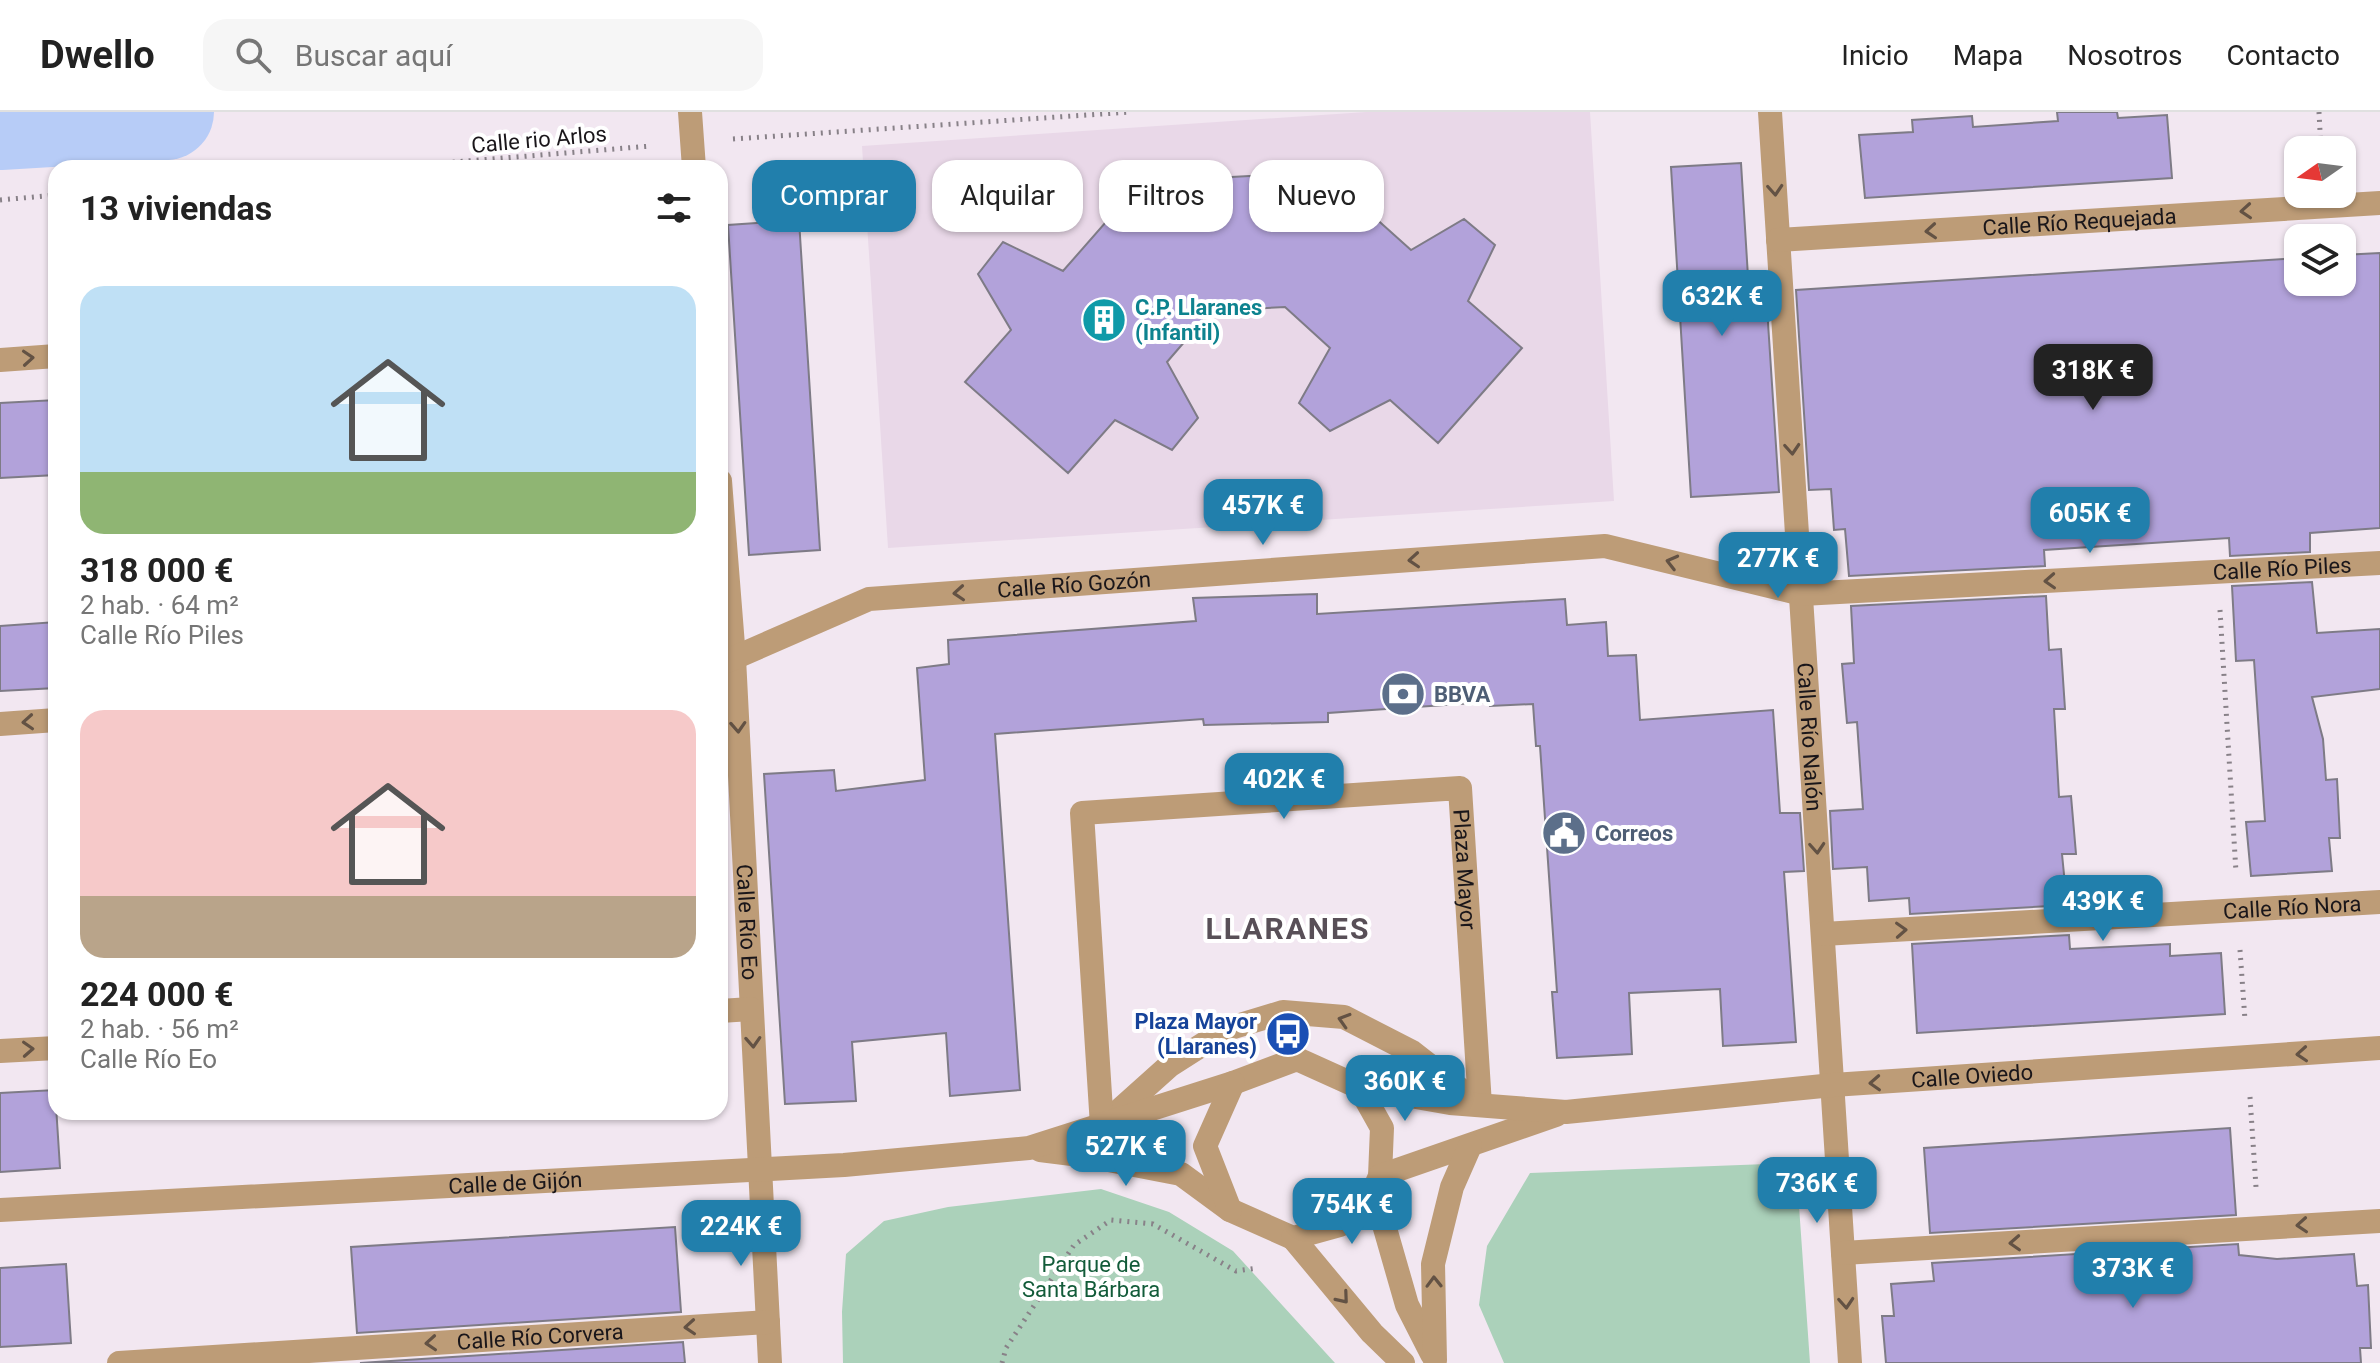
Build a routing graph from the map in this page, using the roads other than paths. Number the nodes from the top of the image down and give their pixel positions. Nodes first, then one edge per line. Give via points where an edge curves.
1 (1770, 112) edge
2 (691, 124) edge
3 (693, 160) edge
4 (2380, 203) edge
5 (1778, 240) junction
6 (48, 357) edge
7 (0, 360) edge
8 (2380, 563) edge
9 (1802, 594) junction
10 (728, 661) edge
11 (728, 676) edge
12 (48, 721) edge
13 (0, 724) edge
14 (2380, 902) edge
15 (1823, 934) junction
16 (751, 1009) junction
17 (728, 1010) edge
18 (48, 1048) edge
19 (2380, 1048) edge
20 (0, 1051) edge
21 (1233, 1083) junction
22 (1833, 1085) junction
23 (1359, 1087) junction
24 (1480, 1105) junction
25 (1566, 1112) junction
26 (1102, 1126) junction
27 (1470, 1146) junction
28 (1029, 1148) junction
29 (760, 1170) junction
30 (1377, 1183) junction
31 (0, 1210) edge
32 (1230, 1210) junction
33 (2380, 1221) edge
34 (1293, 1238) junction
35 (1843, 1253) junction
36 (768, 1322) junction
37 (1436, 1362) edge
38 (119, 1363) edge
39 (770, 1363) edge
40 (1403, 1363) edge
41 (1850, 1363) edge

1 -> 5 street, Calle Río Nalón
2 - 3 street
4 -> 5 street, Calle Río Requejada
5 -> 9 street, Calle Río Nalón
7 -> 6 street
8 -> 9 street, Calle Río Piles
9 -> 10 street, Calle Río Gozón via 1605,546 869,599
9 -> 15 street, Calle Río Nalón
11 -> 16 street, Calle Río Eo
12 -> 13 street
15 -> 14 street, Calle Río Nora
15 - 22 street, Calle Río Nalón
16 - 17 street
16 -> 29 street, Calle Río Eo
20 -> 18 street
19 -> 22 street, Calle Oviedo
21 - 23 street via 1297,1059
21 - 26 street, Calle de Gijón
21 - 32 street via 1205,1146
22 - 25 street, Calle Oviedo
22 - 35 street, Calle Río Nalón
23 - 24 street, Calle Oviedo
23 - 30 street via 1382,1128
24 - 25 street, Calle Oviedo
24 -> 26 street via 1412,1052 1344,1017 1283,1012 1227,1029 1169,1066
24 - 26 street, Plaza Mayor via 1460,788 1082,813
25 - 27 street, Calle Oviedo
26 - 28 street, Calle de Gijón
27 - 30 street, Calle Oviedo
37 -> 27 street via 1433,1264 1452,1187
28 - 29 street, Calle de Gijón
28 - 32 street, Calle de Gijón via 1181,1174
29 - 31 street, Calle de Gijón
29 - 36 street, Calle Río Eo
30 - 34 street via 1340,1225
30 - 37 street via 1407,1305
32 - 34 street
33 -> 35 street
34 -> 40 street
35 -> 41 street, Calle Río Nalón
36 -> 38 street, Calle Río Corvera
36 - 39 street, Calle Río Eo

